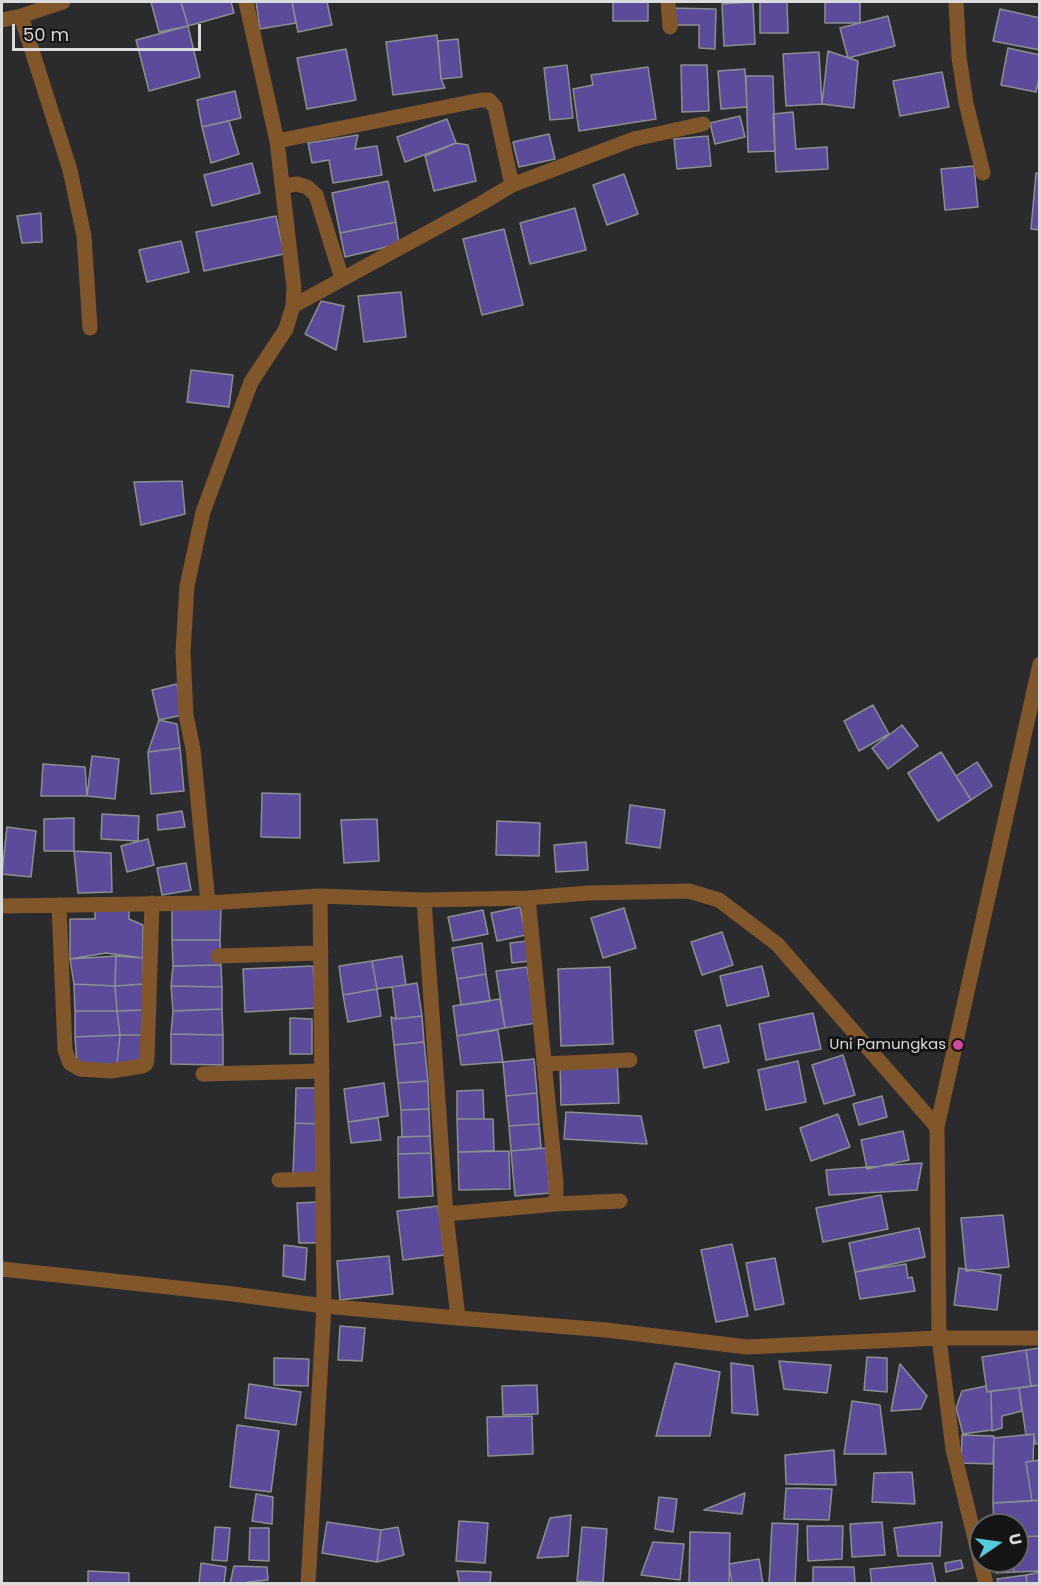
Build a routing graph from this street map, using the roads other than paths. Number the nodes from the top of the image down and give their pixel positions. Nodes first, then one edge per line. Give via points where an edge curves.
1 (63, 2) edge
2 (246, 2) edge
3 (668, 2) edge
4 (956, 2) edge
5 (21, 16) junction
6 (2, 20) edge
7 (670, 27) dead end
8 (703, 124) dead end
9 (277, 141) junction
10 (983, 174) dead end
11 (512, 185) junction
12 (282, 186) junction
13 (342, 279) junction
14 (293, 306) junction
15 (90, 328) dead end
16 (1040, 664) edge
17 (320, 896) junction
18 (528, 898) junction
19 (424, 900) junction
20 (152, 903) junction
21 (208, 903) junction
22 (2, 906) edge
23 (59, 906) junction
24 (321, 953) junction
25 (218, 956) dead end
26 (630, 1060) dead end
27 (544, 1064) junction
28 (322, 1071) junction
29 (203, 1074) dead end
30 (937, 1127) junction
31 (322, 1179) junction
32 (279, 1180) dead end
33 (620, 1201) dead end
34 (556, 1204) junction
35 (446, 1214) junction
36 (2, 1269) edge
37 (324, 1306) junction
38 (458, 1318) junction
39 (939, 1338) junction
40 (1040, 1338) edge
41 (308, 1584) edge
42 (987, 1584) edge

1 - 5 street
2 - 9 street
3 - 7 street
4 - 10 street via 966,103
5 - 6 street
5 - 15 street via 70,170 84,236
8 - 11 street via 634,139
9 - 11 street via 489,100 495,107
9 - 12 street
11 - 13 street
12 - 13 street via 297,184 316,195
12 - 14 street
13 - 14 street
14 - 21 street via 286,329 250,382 203,512 187,586 183,652 186,715 193,749
16 - 30 street
17 - 19 street
17 - 21 street
17 - 24 street
18 - 19 street
18 - 27 street
18 - 30 street via 689,891 719,900 777,944
19 - 35 street
20 - 21 street
20 - 23 street
20 - 23 street via 147,1060 142,1066 111,1071 80,1069 70,1063 64,1050
22 - 23 street
24 - 25 street
24 - 28 street
26 - 27 street
27 - 34 street
28 - 29 street
28 - 31 street
30 - 39 street
31 - 32 street
31 - 37 street
33 - 34 street
34 - 35 street
35 - 38 street
36 - 37 street
37 - 38 street
37 - 41 street
38 - 39 street via 747,1347
39 - 40 street
39 - 42 street via 952,1449

